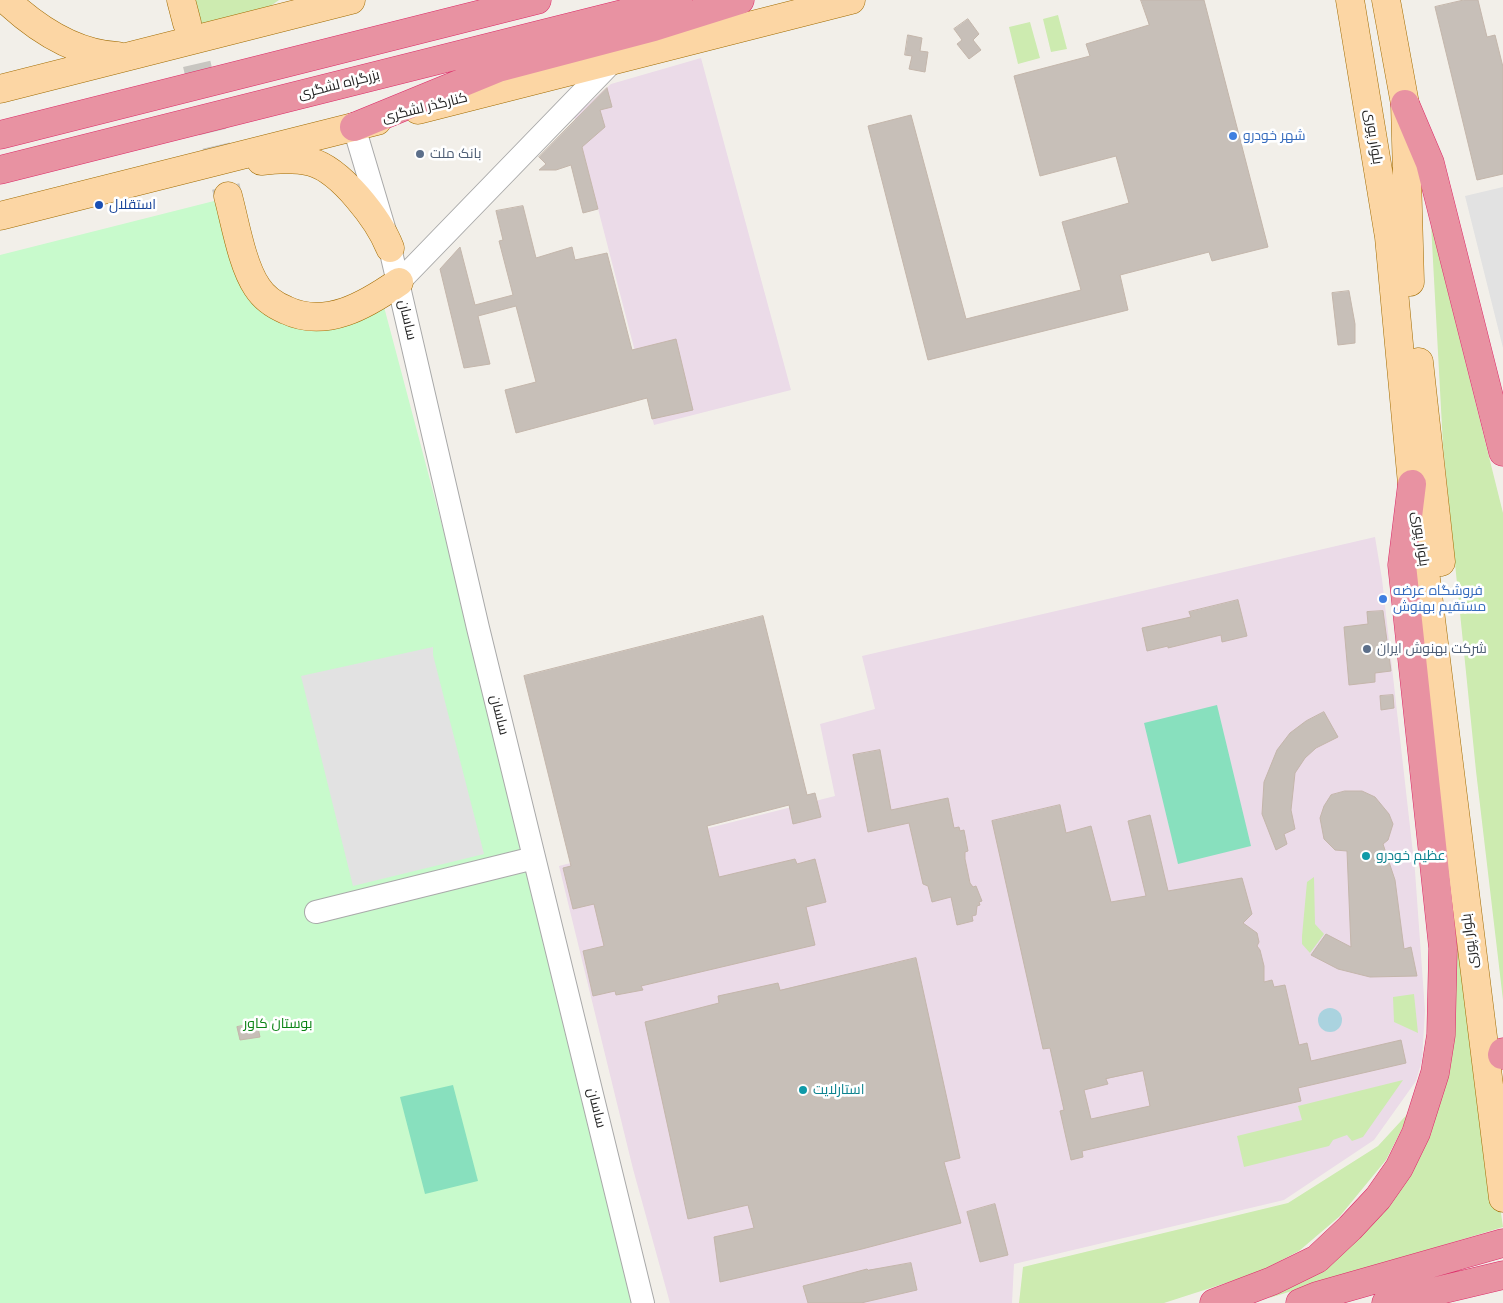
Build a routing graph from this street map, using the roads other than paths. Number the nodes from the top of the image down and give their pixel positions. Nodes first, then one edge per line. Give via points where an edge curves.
1 (6, 0) edge
2 (298, 0) edge
3 (350, 0) edge
4 (537, 0) edge
5 (678, 0) edge
6 (740, 0) edge
7 (851, 0) edge
8 (1350, 0) edge
9 (1386, 0) edge
10 (265, 22) junction
11 (132, 56) junction
12 (614, 60) junction
13 (0, 89) edge
14 (1405, 104) junction
15 (354, 126) junction
16 (0, 134) edge
17 (213, 162) junction
18 (0, 170) edge
19 (228, 196) tunnel mouth
20 (0, 216) edge
21 (390, 248) junction
22 (399, 282) junction
23 (1503, 452) edge
24 (1412, 484) junction
25 (534, 858) junction
26 (316, 912) dead end
27 (1503, 1056) edge
28 (1503, 1198) edge
29 (1503, 1243) edge
30 (1503, 1275) edge
31 (643, 1303) edge
32 (1214, 1303) edge
33 (1300, 1303) edge
34 (1386, 1303) edge

1 - 11 main road via 63,42 105,55
2 - 10 main road
3 - 10 main road
4 - 16 highway
5 - 18 highway, بزرگراه لشگری
6 - 15 highway via 654,27 498,68
7 - 12 main road, کنارگذر لشگری
8 - 24 main road, بلوار پوری via 1389,237
9 - 14 main road, بلوار پوری
10 - 11 main road
11 - 13 main road
12 - 15 main road, کنارگذر لشگری
12 - 22 street
14 - 23 highway via 1430,163
14 - 27 main road, بلوار پوری via 1410,284 1465,774
15 - 17 main road, کنارگذر لشگری
15 - 21 street, ساسان
17 - 20 main road, کنارگذر لشگری
17 - 21 main road via 224,167 278,158 312,162 332,174 366,206
19 - 22 main road via 251,276 266,298 278,307 306,317 334,315 354,309
21 - 22 street, ساسان
22 - 25 street, ساسان
24 - 28 main road, بلوار پوری
24 - 32 highway via 1402,566 1443,948 1441,1036 1435,1073 1416,1133 1398,1168 1378,1198 1350,1228 1317,1259 1272,1281
25 - 26 street
25 - 31 street, ساسان
29 - 33 highway
30 - 34 highway

